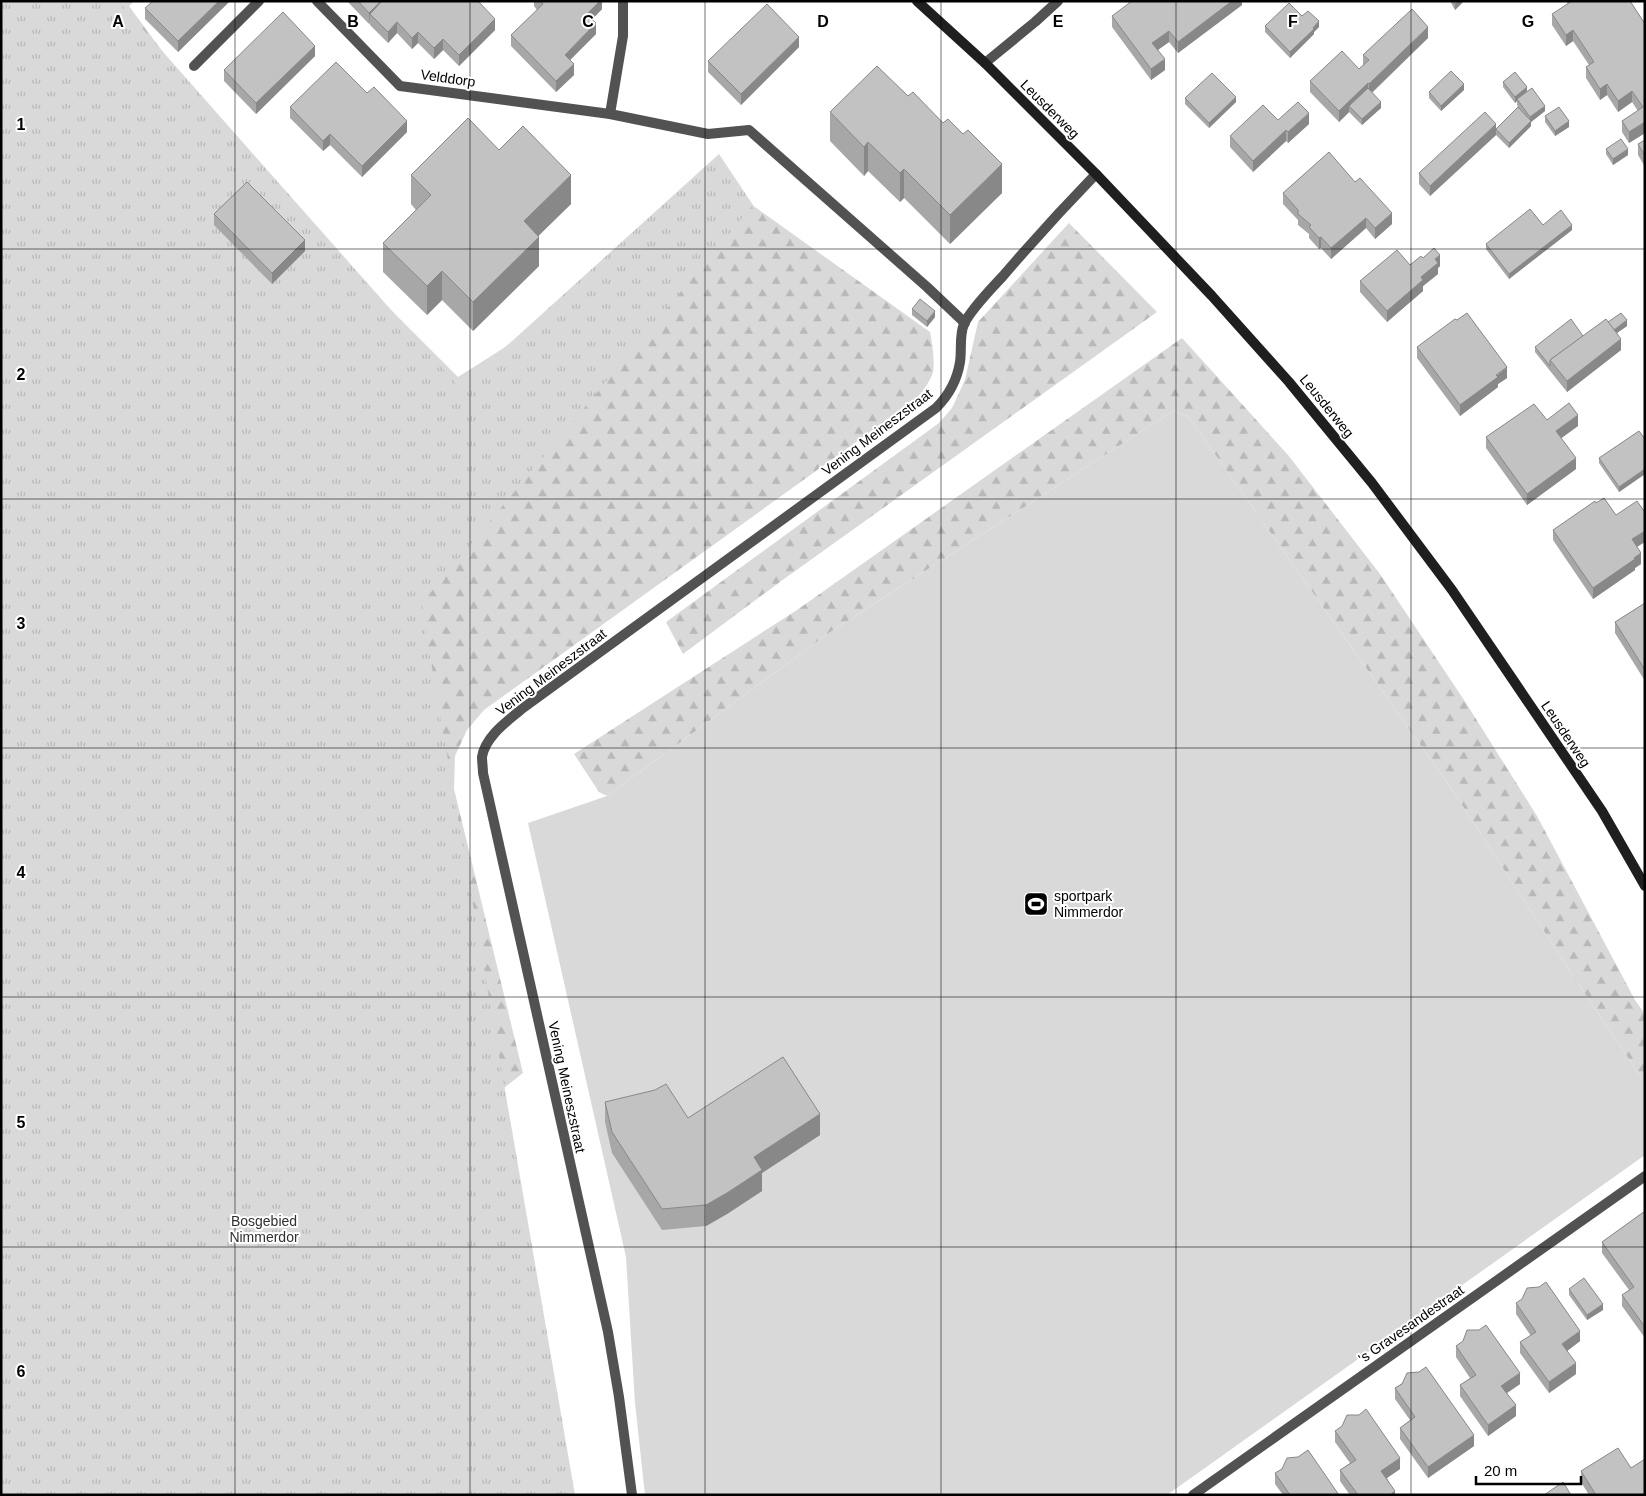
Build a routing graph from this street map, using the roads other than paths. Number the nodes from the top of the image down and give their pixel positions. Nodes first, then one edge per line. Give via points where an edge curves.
1 (259, 1) edge
2 (317, 1) edge
3 (623, 1) edge
4 (917, 1) edge
5 (1058, 1) edge
6 (984, 63) junction
7 (194, 66) dead end
8 (610, 114) junction
9 (1096, 174) junction
10 (964, 324) junction
11 (1645, 886) edge
12 (1645, 1176) edge
13 (632, 1495) edge
14 (1193, 1495) edge

1 - 7 street
2 - 8 street, Velddorp via 400,86
3 - 8 street via 623,36
4 - 6 street, Leusderweg
5 - 6 street
6 - 9 street, Leusderweg
8 - 10 street, Velddorp via 708,134 749,130 927,287
9 - 10 street, Vening Meineszstraat via 986,295
9 - 11 street, Leusderweg via 1289,382 1372,483 1452,590 1580,778
10 - 13 street, Vening Meineszstraat via 956,378 950,392 936,408 523,708 488,742 482,756 483,773 608,1332
12 - 14 street, 's Gravesandestraat

